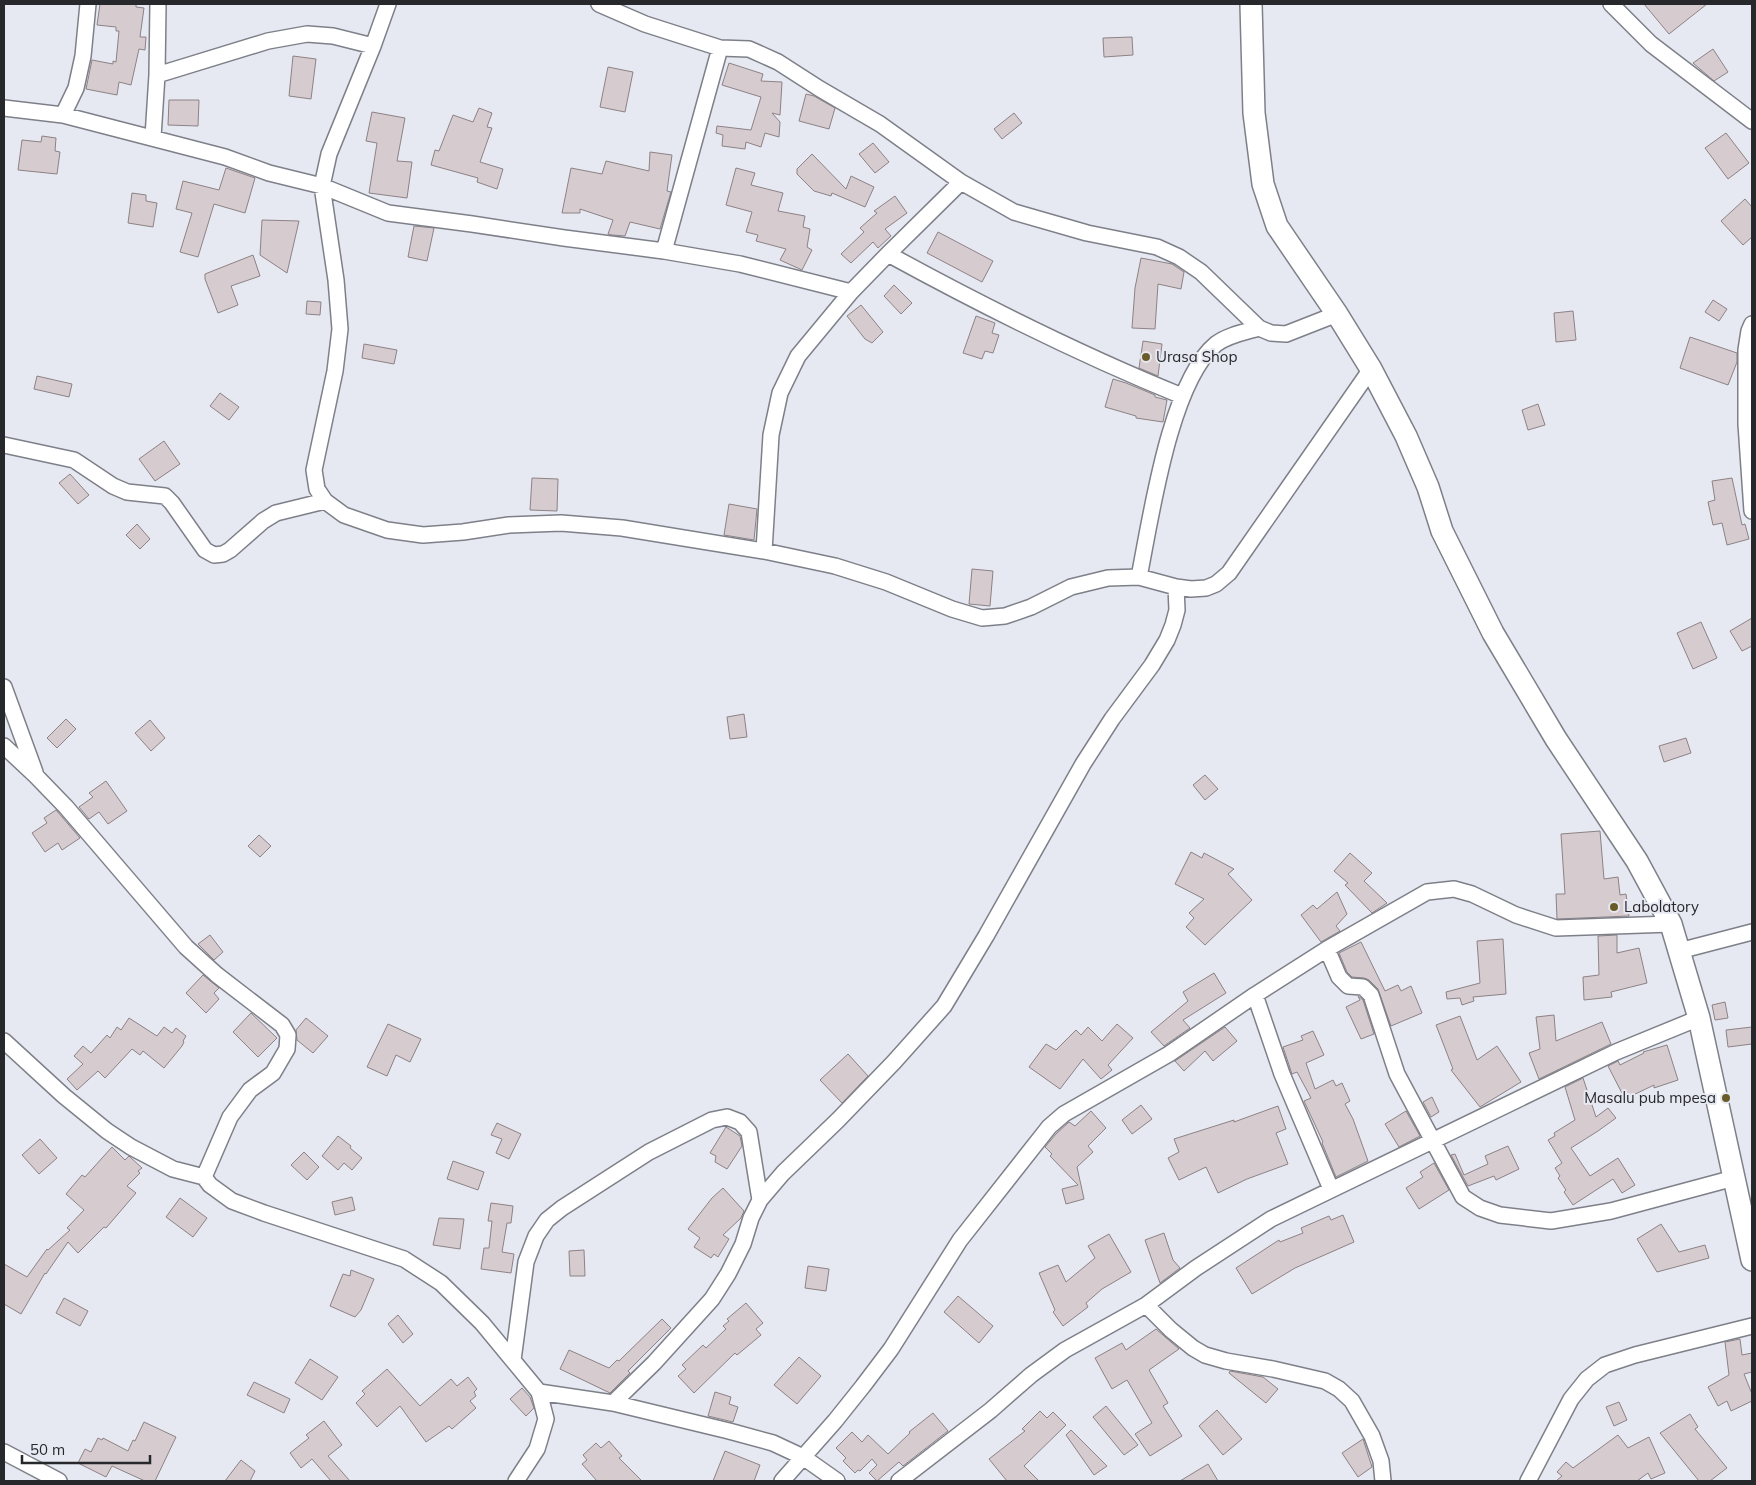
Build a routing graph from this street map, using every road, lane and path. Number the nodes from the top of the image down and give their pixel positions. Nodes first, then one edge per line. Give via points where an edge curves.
1 (88, 4) edge
2 (158, 4) edge
3 (388, 4) edge
4 (599, 4) edge
5 (1251, 4) edge
6 (1611, 4) edge
7 (373, 46) junction
8 (720, 48) junction
9 (157, 75) junction
10 (4, 108) edge
11 (63, 115) junction
12 (1752, 122) edge
13 (153, 138) junction
14 (961, 182) junction
15 (322, 186) junction
16 (664, 251) junction
17 (888, 254) junction
18 (851, 292) junction
19 (1337, 314) junction
20 (1752, 324) edge
21 (1259, 328) junction
22 (1371, 369) junction
23 (1182, 396) junction
24 (4, 445) edge
25 (325, 501) junction
26 (1752, 511) edge
27 (764, 551) junction
28 (1139, 577) junction
29 (1176, 587) junction
30 (4, 687) edge
31 (4, 746) edge
32 (36, 776) junction
33 (1670, 924) junction
34 (1752, 932) edge
35 (1327, 949) junction
36 (1679, 951) junction
37 (1255, 995) junction
38 (1699, 1018) junction
39 (4, 1041) edge
40 (1434, 1140) junction
41 (204, 1177) junction
42 (1734, 1178) junction
43 (1330, 1189) junction
44 (760, 1200) junction
45 (1752, 1260) edge
46 (1146, 1305) junction
47 (1752, 1326) edge
48 (513, 1360) junction
49 (538, 1392) junction
50 (613, 1403) junction
51 (4, 1452) edge
52 (804, 1457) junction
53 (59, 1481) edge
54 (516, 1481) edge
55 (782, 1481) edge
56 (837, 1481) edge
57 (898, 1481) edge
58 (1383, 1481) edge
59 (1528, 1481) edge

1 - 11 street via 76,88
2 - 9 street
3 - 7 street
4 - 8 street via 645,24
5 - 19 street via 1254,113 1263,184 1277,226
6 - 12 street via 1651,44
7 - 9 street via 333,36 307,34 268,41
7 - 15 street via 329,154
8 - 14 street via 749,49 787,67 880,124
8 - 16 street
9 - 13 street
10 - 11 street
11 - 13 street
13 - 15 street
14 - 17 street
14 - 21 street via 1014,212 1087,233 1157,247 1179,257 1201,272
15 - 16 street via 388,213
15 - 25 street via 340,329 335,371 314,470 317,489
16 - 18 street via 740,264
17 - 18 street
17 - 23 street via 1116,369
18 - 27 street via 798,356 780,393 771,435
19 - 21 street via 1286,334
19 - 22 street
20 - 26 street via 1746,350 1746,424
21 - 23 street via 1217,343 1200,362
22 - 29 street via 1229,573 1206,588
22 - 33 street via 1406,436 1428,487 1442,531 1493,633 1556,739 1637,861
23 - 28 street via 1160,469
24 - 25 street via 74,460 127,492 165,496 205,550 214,555 230,550 276,512
25 - 27 street via 344,515 387,530 423,535 509,525 561,523 622,528
27 - 28 street via 835,566 982,618 1005,616 1032,607 1071,587 1108,578
28 - 29 street
29 - 44 street via 1177,610 1167,640 1083,764 944,1006
30 - 32 street
31 - 32 street
32 - 41 street via 186,947 282,1025 288,1035 287,1049 273,1073 250,1090 230,1117
33 - 35 street via 1556,928 1454,889 1427,892
33 - 36 street
34 - 36 street
35 - 37 street
35 - 40 street via 1339,977 1348,986 1363,987 1371,995 1397,1074
36 - 38 street
37 - 43 street via 1282,1074
37 - 52 street via 1169,1054 1064,1114 1049,1127 960,1240 869,1378
38 - 40 street via 1616,1052
38 - 42 street
39 - 41 street via 64,1096 131,1147 173,1169
40 - 42 street via 1463,1197 1500,1215 1551,1221 1611,1210
40 - 43 street
41 - 48 street via 232,1201 404,1259 441,1283 482,1323
42 - 45 street
43 - 46 street via 1271,1218
44 - 48 street via 749,1132 740,1122 727,1117 712,1120 649,1152 562,1208 547,1220 536,1236 526,1262
44 - 50 street via 743,1244 712,1299
46 - 57 street via 1065,1350
46 - 58 street via 1170,1330 1205,1355 1325,1381 1339,1389 1352,1401 1372,1436 1381,1461
47 - 59 street via 1605,1365 1571,1398
48 - 49 street
49 - 50 street
49 - 54 street via 546,1419 537,1449
50 - 52 street via 772,1443
51 - 53 street
52 - 55 street
52 - 56 street

